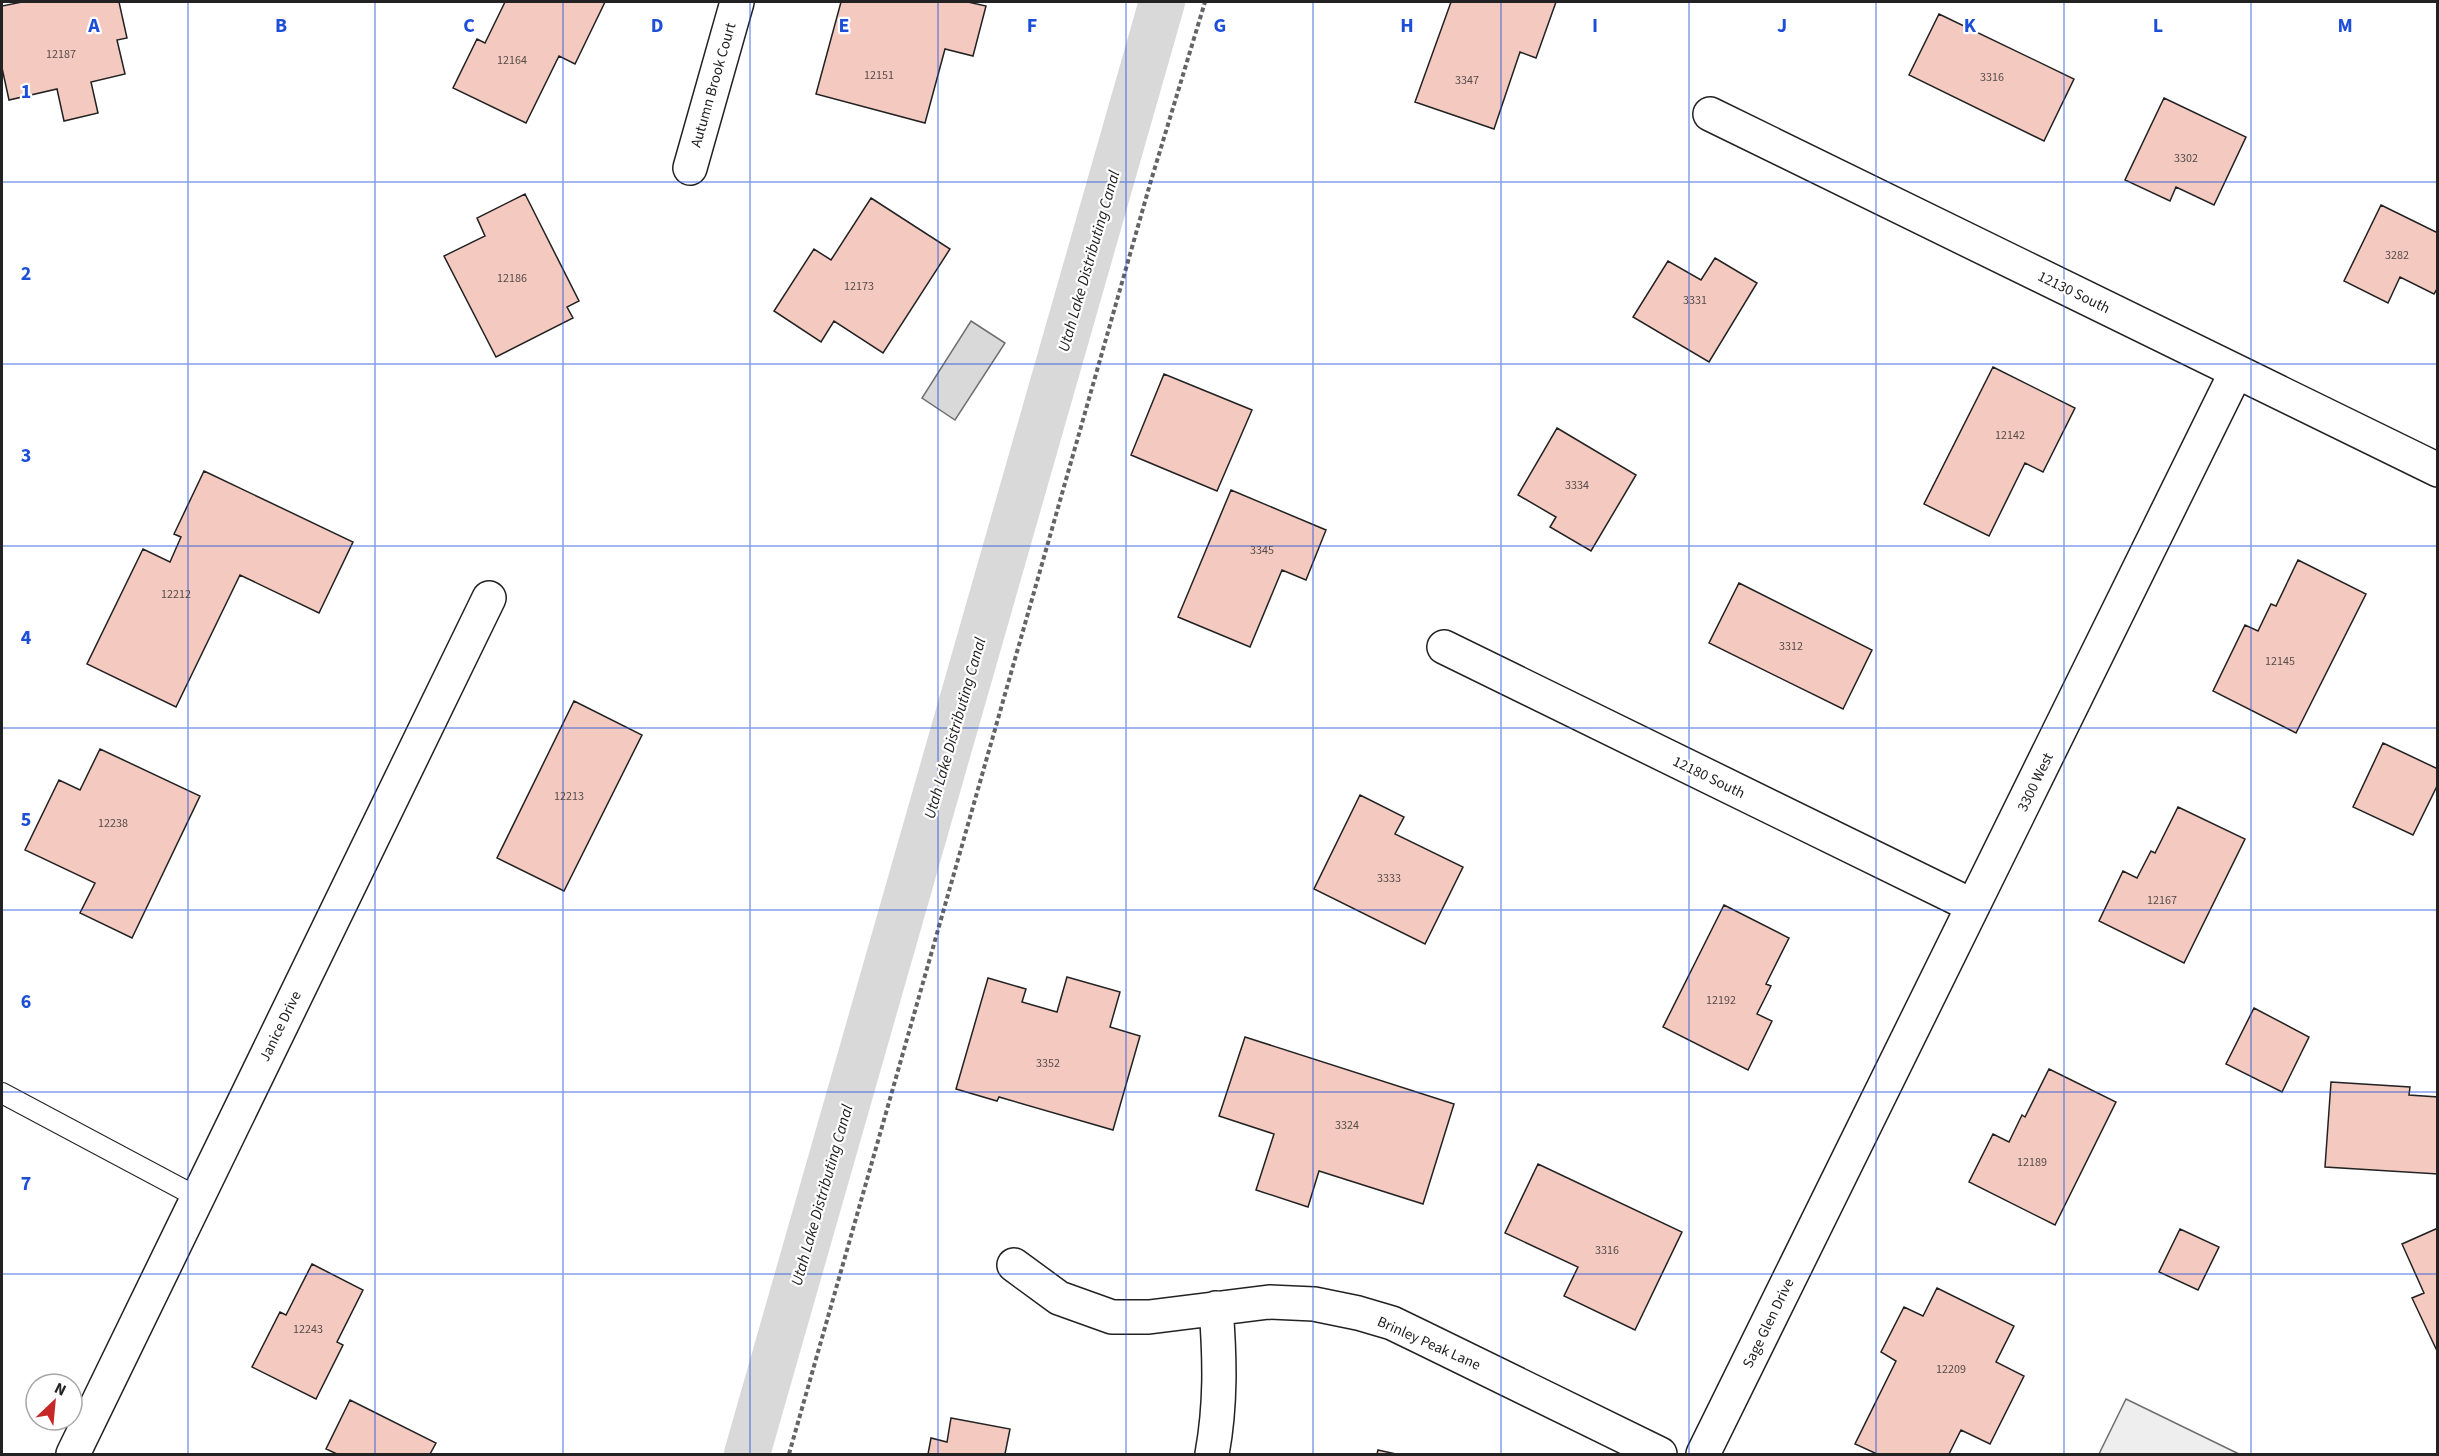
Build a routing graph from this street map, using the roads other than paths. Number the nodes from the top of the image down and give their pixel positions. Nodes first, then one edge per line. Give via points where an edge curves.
1 (737, 2) edge
2 (1710, 114) dead end
3 (690, 168) dead end
4 (2236, 372) junction
5 (2438, 470) edge
6 (489, 598) dead end
7 (1444, 647) dead end
8 (1973, 906) junction
9 (2, 1093) edge
10 (1833, 1192) joint
11 (197, 1197) junction
12 (1014, 1264) dead end
13 (1216, 1308) junction
14 (73, 1455) edge
15 (1212, 1455) edge
16 (1660, 1455) edge
17 (1703, 1455) edge

1 - 3 street, Autumn Brook Court
2 - 4 street, 12130 South
4 - 5 street, 12130 South
4 - 8 street, 3300 West
6 - 11 street, Janice Drive
7 - 8 street, 12180 South
8 - 10 street, 3300 West
9 - 11 lane
10 - 17 street, Sage Glen Drive
11 - 14 street, Janice Drive
12 - 13 street, Brinley Peak Lane via 1059,1298 1112,1317 1149,1317
13 - 15 street via 1220,1387
13 - 16 street, Brinley Peak Lane via 1269,1302 1314,1304 1392,1323

